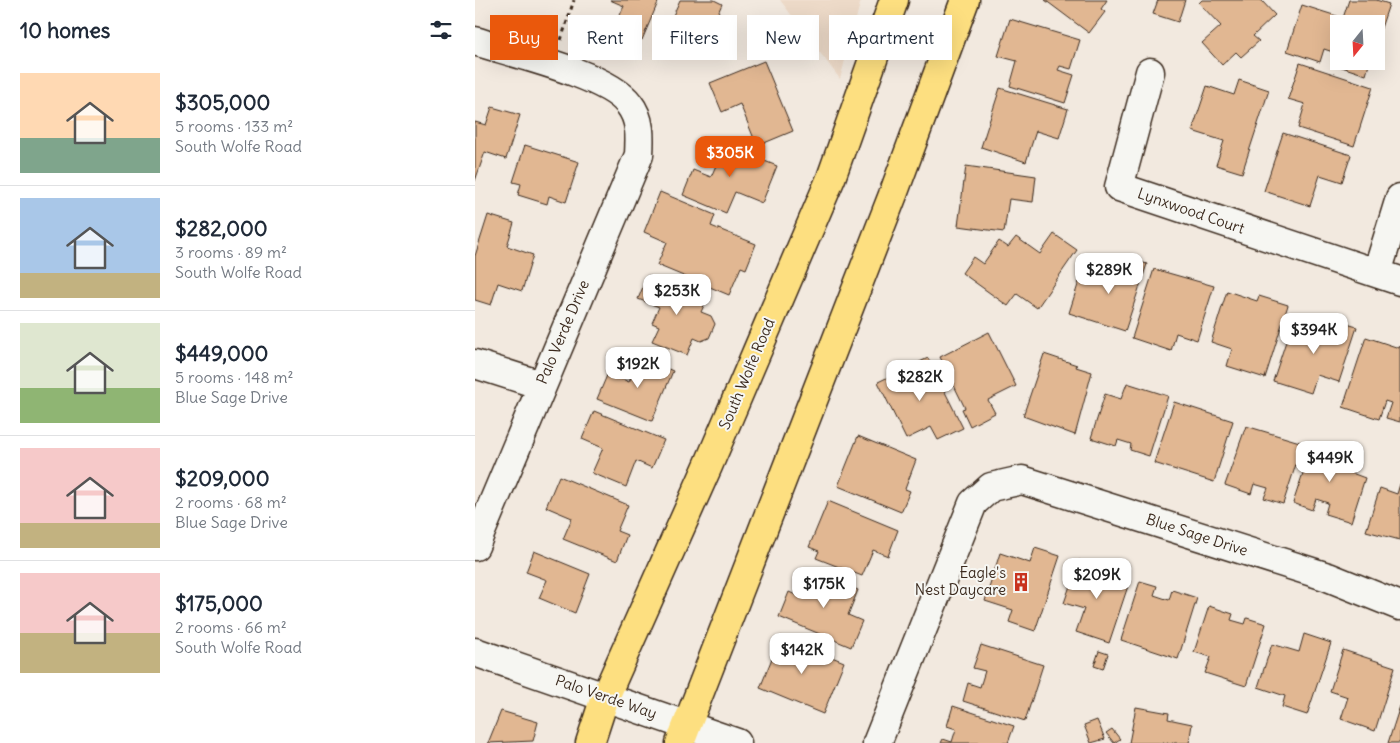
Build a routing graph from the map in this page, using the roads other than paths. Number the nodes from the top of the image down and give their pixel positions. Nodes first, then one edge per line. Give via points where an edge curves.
1 (894, 0) edge
2 (965, 0) edge
3 (475, 41) edge
4 (1150, 72) dead end
5 (1400, 198) edge
6 (1388, 277) edge
7 (475, 364) edge
8 (541, 385) junction
9 (475, 546) edge
10 (1400, 606) edge
11 (475, 652) edge
12 (605, 697) junction
13 (683, 734) edge
14 (590, 743) edge
15 (737, 743) edge
16 (877, 743) edge

1 - 12 main road, South Wolfe Road via 831,178
2 - 13 main road
3 - 8 street, Palo Verde Drive via 608,85 630,104 637,116 639,155
4 - 6 street, Lynxwood Court via 1119,187
5 - 6 street, Lynxwood Court
7 - 8 street
8 - 9 street, Palo Verde Drive
10 - 16 street, Blue Sage Drive via 1327,577 1022,480 991,487 973,503
11 - 12 street, Palo Verde Way
12 - 13 street, Palo Verde Way
12 - 14 main road, South Wolfe Road
13 - 15 street, Palo Verde Way

